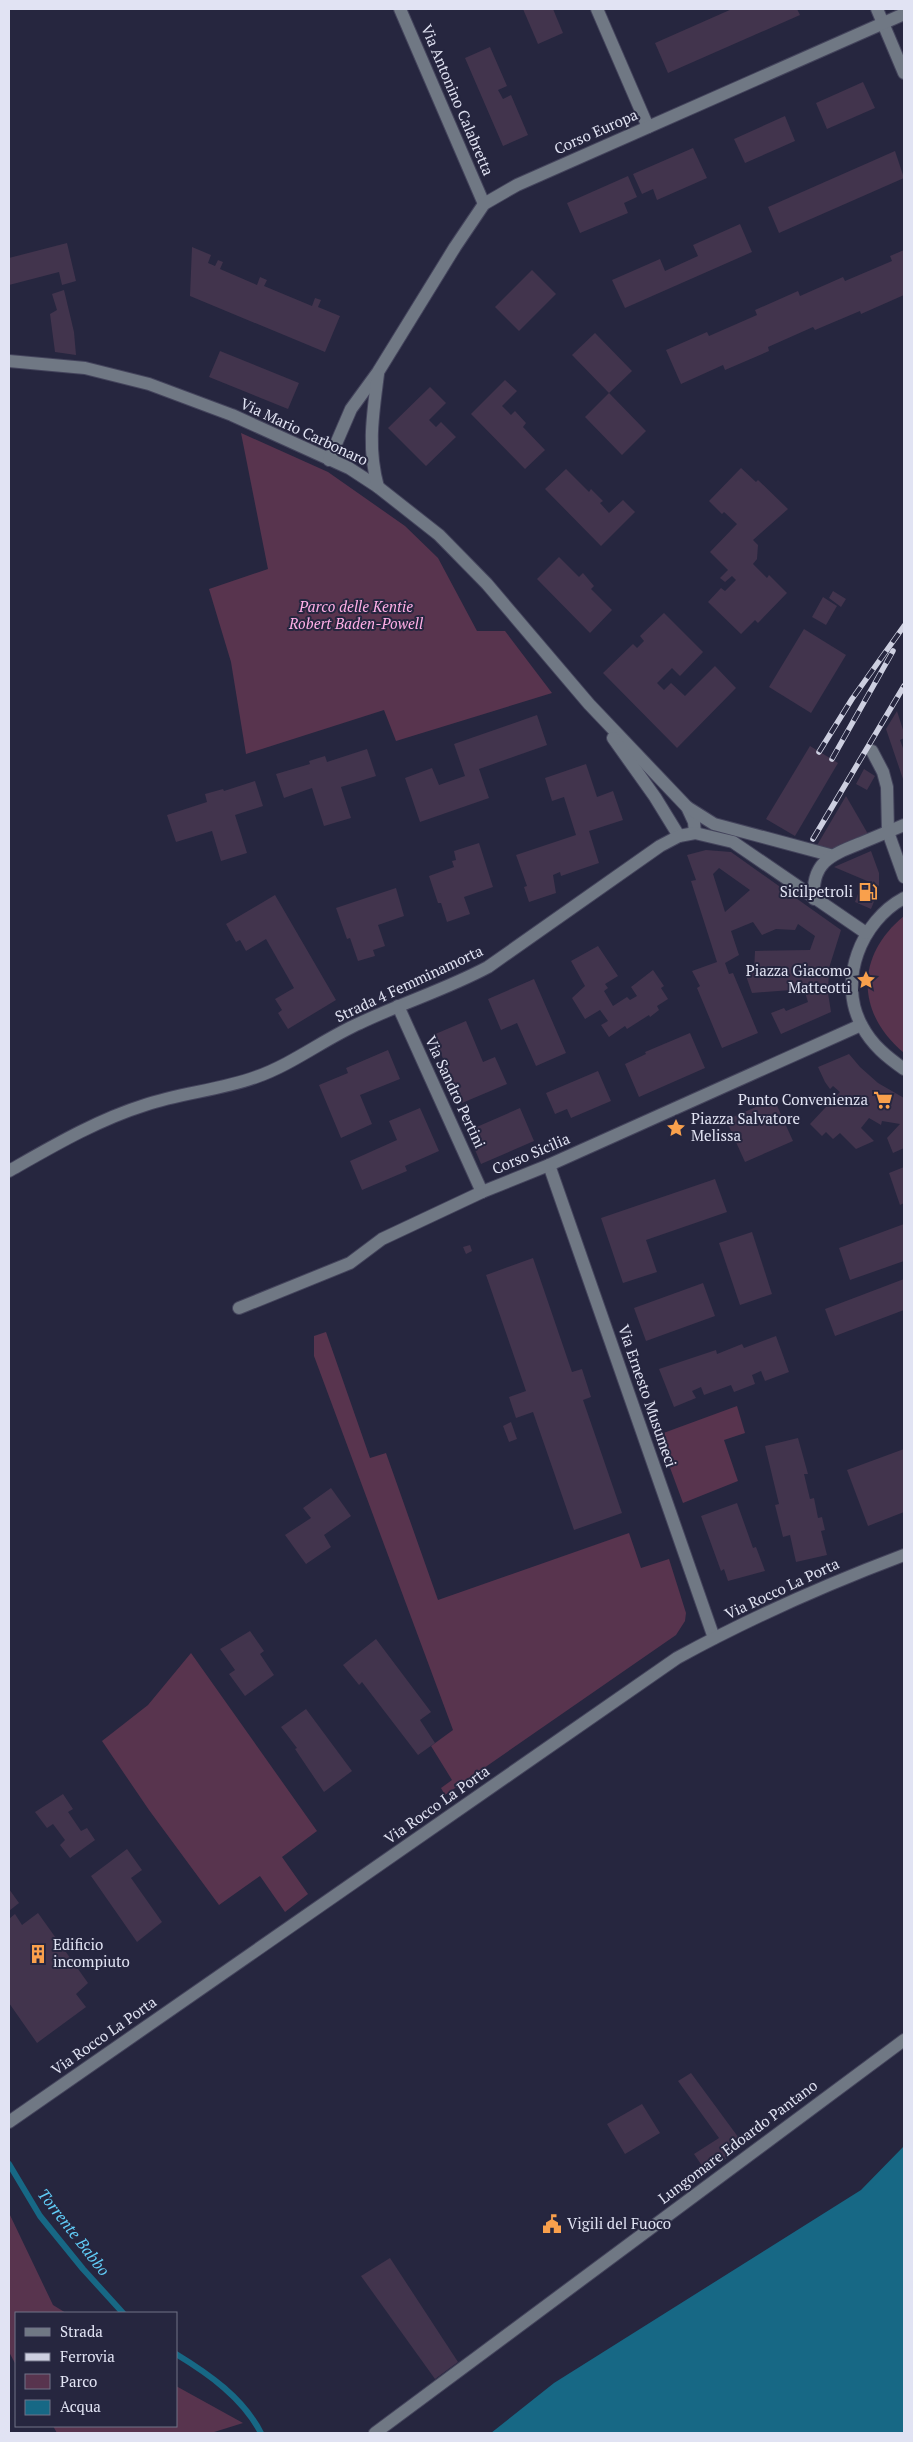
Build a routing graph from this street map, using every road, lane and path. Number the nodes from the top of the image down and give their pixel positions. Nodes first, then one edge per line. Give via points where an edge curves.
1 (400, 9) edge
2 (597, 9) edge
3 (876, 9) edge
4 (904, 14) edge
5 (883, 23) junction
6 (904, 73) edge
7 (648, 127) junction
8 (484, 204) junction
9 (9, 361) edge
10 (378, 372) junction
11 (329, 460) junction
12 (378, 487) junction
13 (589, 704) junction
14 (872, 751) dead end
15 (688, 807) junction
16 (714, 824) junction
17 (904, 825) edge
18 (888, 832) junction
19 (695, 833) junction
20 (679, 836) junction
21 (830, 855) junction
22 (904, 875) edge
23 (904, 898) edge
24 (814, 899) junction
25 (866, 933) junction
26 (398, 1006) junction
27 (861, 1025) junction
28 (904, 1069) edge
29 (549, 1165) junction
30 (9, 1171) edge
31 (482, 1192) junction
32 (239, 1308) dead end
33 (904, 1555) edge
34 (714, 1638) junction
35 (904, 2040) edge
36 (9, 2121) edge
37 (375, 2433) edge

1 - 8 street, Via Antonino Calabretta
2 - 7 street
3 - 5 street
4 - 5 street, Corso Europa
5 - 6 street
5 - 7 street, Corso Europa
7 - 8 street, Corso Europa via 517,185
8 - 10 street, Corso Europa
9 - 11 street, Via Mario Carbonaro via 85,368 149,384 232,415
10 - 11 street, Corso Europa via 351,409
10 - 12 street via 371,463
11 - 12 street, Via Mario Carbonaro
12 - 13 street, Via Mario Carbonaro via 439,535 487,584
13 - 15 street
13 - 20 street
14 - 18 street via 887,787
15 - 16 street
15 - 19 street
16 - 19 street
16 - 21 street
17 - 18 street
18 - 21 street
18 - 22 street
19 - 20 street, Strada 4 Femminamorta
19 - 24 street, Strada 4 Femminamorta via 733,842
20 - 26 street, Strada 4 Femminamorta via 488,967
21 - 24 street via 818,870 813,884
23 - 25 street via 878,917
24 - 25 street, Strada 4 Femminamorta
25 - 27 street via 854,963 853,994
26 - 30 street, Strada 4 Femminamorta via 351,1027 280,1068 222,1087 143,1105 67,1138
26 - 31 street, Via Sandro Pertini
27 - 28 street via 880,1051
27 - 29 street, Corso Sicilia
29 - 31 street, Corso Sicilia
29 - 34 street, Via Ernesto Musumeci
31 - 32 street, Corso Sicilia via 382,1240 350,1263
33 - 34 street, Via Rocco La Porta via 854,1574
34 - 36 street, Via Rocco La Porta via 678,1658
35 - 37 street, Lungomare Edoardo Pantano

